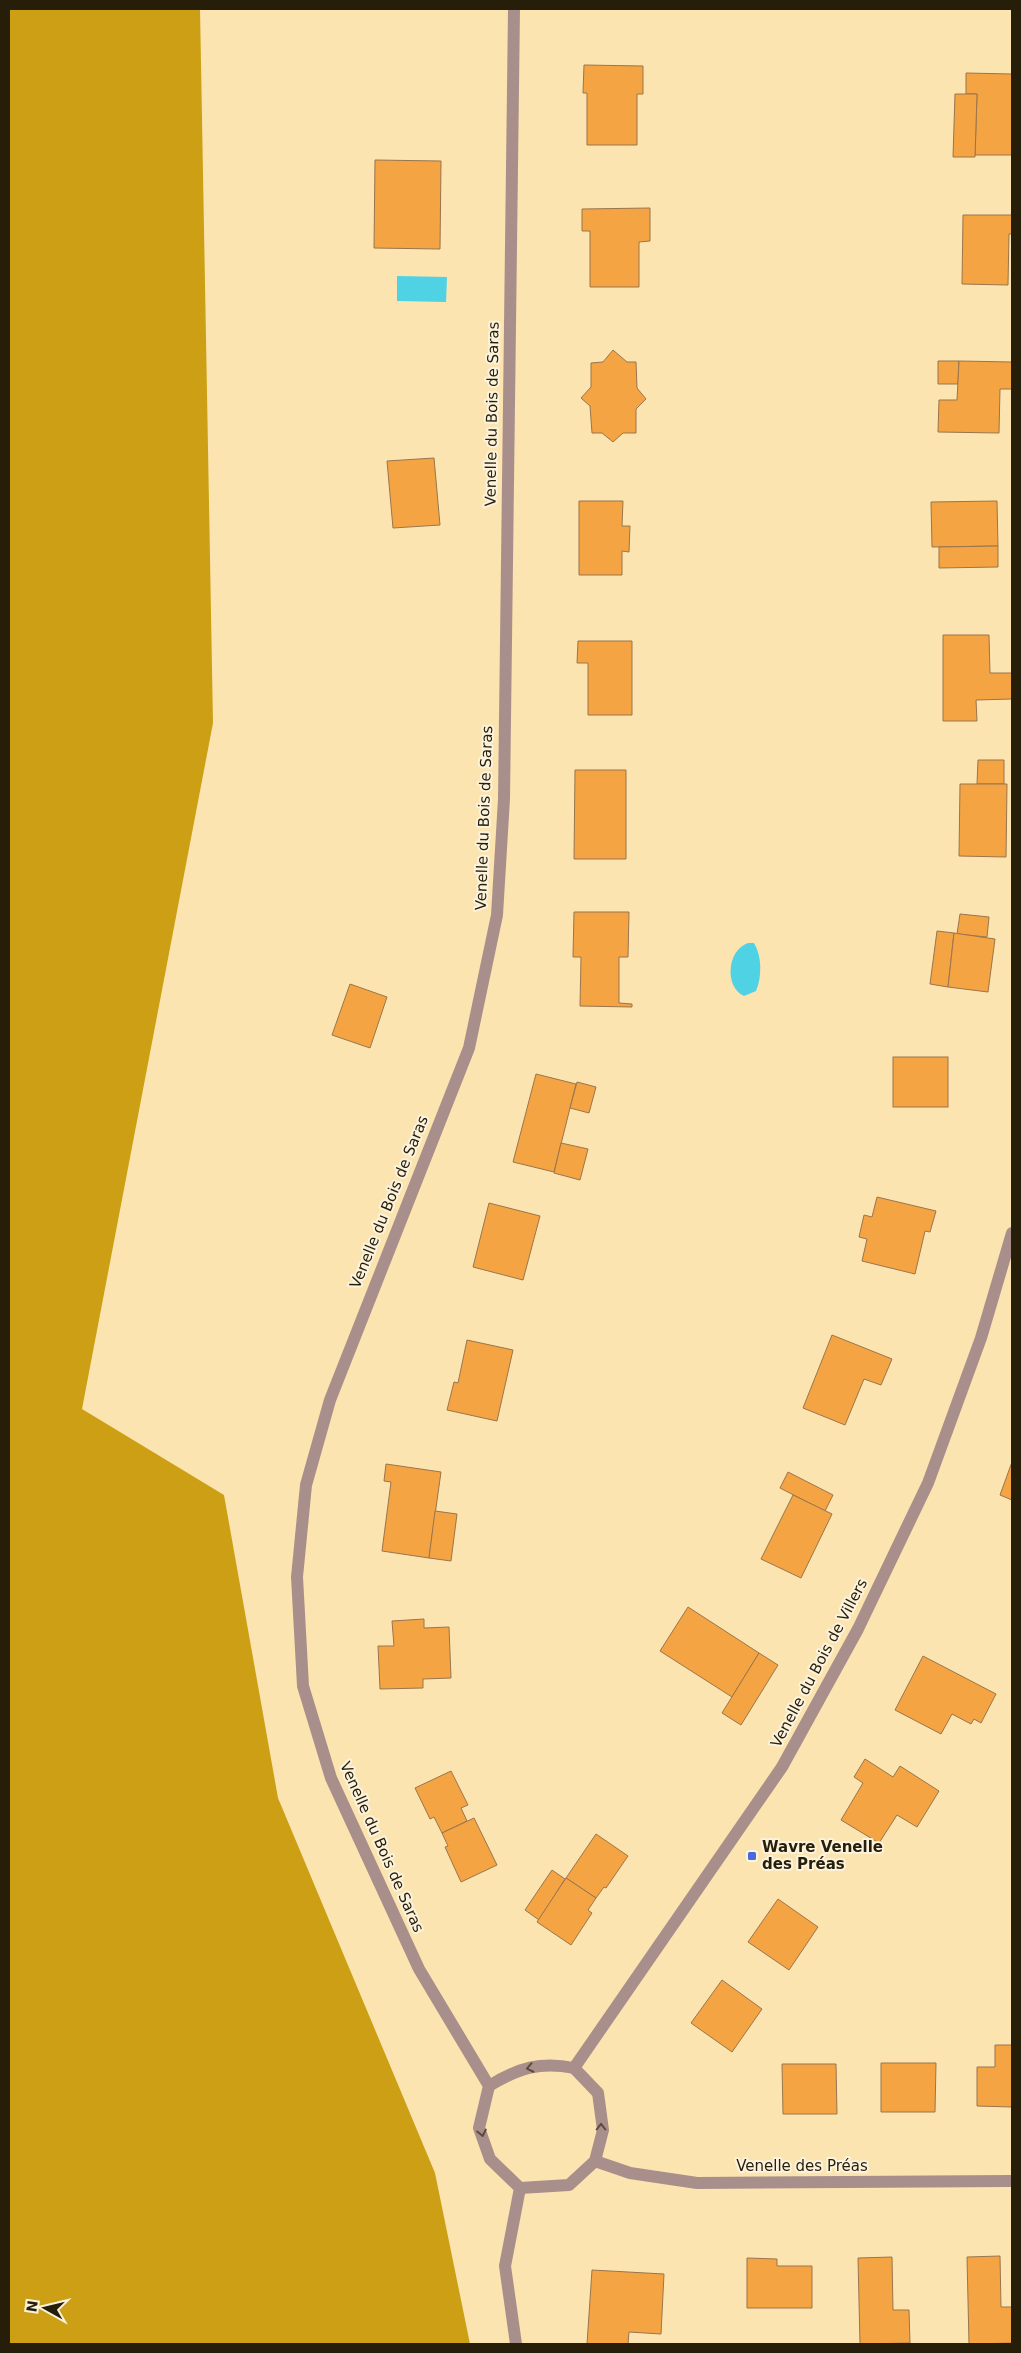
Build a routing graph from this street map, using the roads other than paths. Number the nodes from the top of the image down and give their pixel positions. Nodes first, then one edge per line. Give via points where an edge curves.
1 (514, 9) edge
2 (1012, 1233) edge
3 (574, 2068) junction
4 (489, 2086) junction
5 (595, 2161) junction
6 (1012, 2181) edge
7 (520, 2188) junction
8 (516, 2344) edge

1 - 4 street, Venelle du Bois de Saras via 504,799 497,915 469,1048 330,1400 306,1485 297,1577 304,1686 331,1778 419,1969
2 - 3 street, Venelle du Bois de Villers via 981,1338 928,1483 858,1629 782,1767
3 -> 4 street via 531,2066 509,2073
5 -> 3 street via 603,2130 598,2093
4 -> 7 street via 479,2128 490,2159
5 - 6 street, Venelle des Préas via 630,2173 698,2183
5 - 7 street via 569,2185
7 - 8 street via 505,2266

